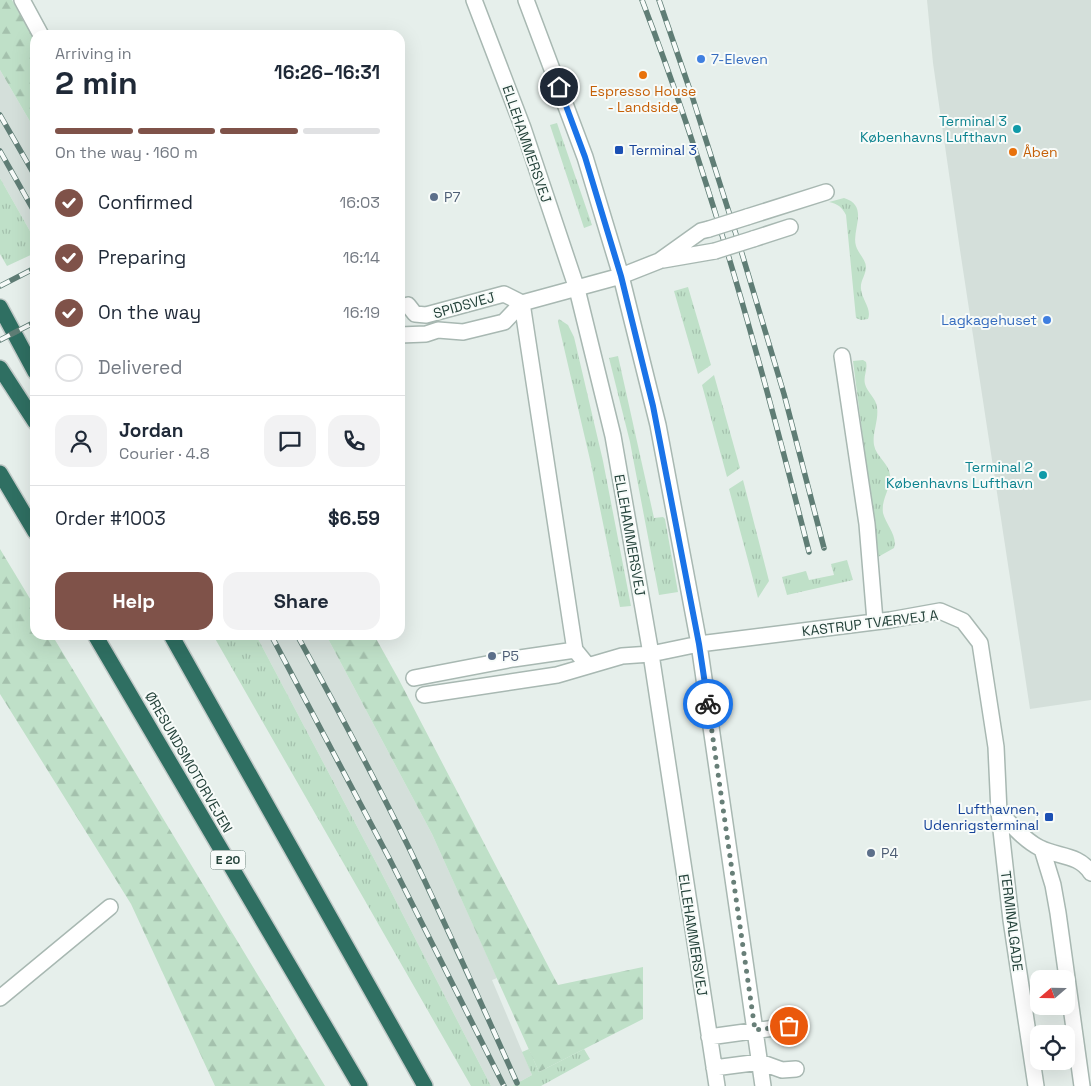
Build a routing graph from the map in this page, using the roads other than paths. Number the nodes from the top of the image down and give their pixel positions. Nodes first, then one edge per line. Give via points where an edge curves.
1 (22, 0) edge
2 (474, 0) edge
3 (526, 0) edge
4 (38, 30) edge
5 (826, 192) dead end
6 (790, 227) dead end
7 (659, 261) junction
8 (621, 276) junction
9 (577, 289) junction
10 (522, 303) junction
11 (408, 304) dead end
12 (0, 306) edge
13 (405, 335) edge
14 (842, 356) dead end
15 (30, 363) edge
16 (0, 368) edge
17 (30, 414) edge
18 (0, 473) edge
19 (30, 524) edge
20 (875, 621) junction
21 (99, 640) edge
22 (173, 640) edge
23 (699, 644) junction
24 (575, 650) junction
25 (651, 654) junction
26 (588, 666) junction
27 (414, 678) dead end
28 (424, 695) dead end
29 (999, 812) junction
30 (1042, 849) junction
31 (1091, 873) edge
32 (110, 907) dead end
33 (0, 998) edge
34 (789, 1026) dead end
35 (755, 1030) junction
36 (709, 1037) junction
37 (760, 1062) junction
38 (714, 1068) junction
39 (796, 1069) dead end
40 (360, 1086) edge
41 (425, 1086) edge
42 (717, 1086) edge
43 (763, 1086) edge
44 (1036, 1086) edge
45 (1082, 1086) edge

1 - 4 street
2 - 9 street, ELLEHAMMERSVEJ via 523,128
3 - 8 street via 585,157
5 - 7 street, bridge via 701,231
6 - 7 street, bridge via 707,254
7 - 8 street
8 - 9 street
8 - 23 street via 658,425
9 - 10 street
9 - 25 street, ELLEHAMMERSVEJ via 613,436
10 - 11 street, SPIDSVEJ via 504,294 426,315 415,314
10 - 13 street, SPIDSVEJ via 504,322 463,332 438,330
10 - 24 street
12 - 15 highway
14 - 20 street via 867,524
16 - 17 highway
18 - 19 highway
20 - 23 street, KASTRUP TVÆRVEJ A
20 - 29 street, KASTRUP TVÆRVEJ A via 940,611 963,621 980,644 996,748
21 - 40 highway, ØRESUNDSMOTORVEJEN / E 20
22 - 41 highway
23 - 25 street, KASTRUP TVÆRVEJ A
23 - 35 street
24 - 26 street
24 - 27 street
25 - 26 street, KASTRUP TVÆRVEJ A via 622,656
25 - 36 street, ELLEHAMMERSVEJ
26 - 28 street, KASTRUP TVÆRVEJ A via 557,675
29 - 30 street via 1028,841
29 - 44 street, TERMINALGADE via 1011,920
30 - 31 street via 1077,859
30 - 45 street via 1053,885
32 - 33 street
34 - 35 street
35 - 36 street
35 - 37 street
36 - 38 street, ELLEHAMMERSVEJ
37 - 38 street
37 - 39 street via 782,1070
37 - 43 street
38 - 42 street, ELLEHAMMERSVEJ

